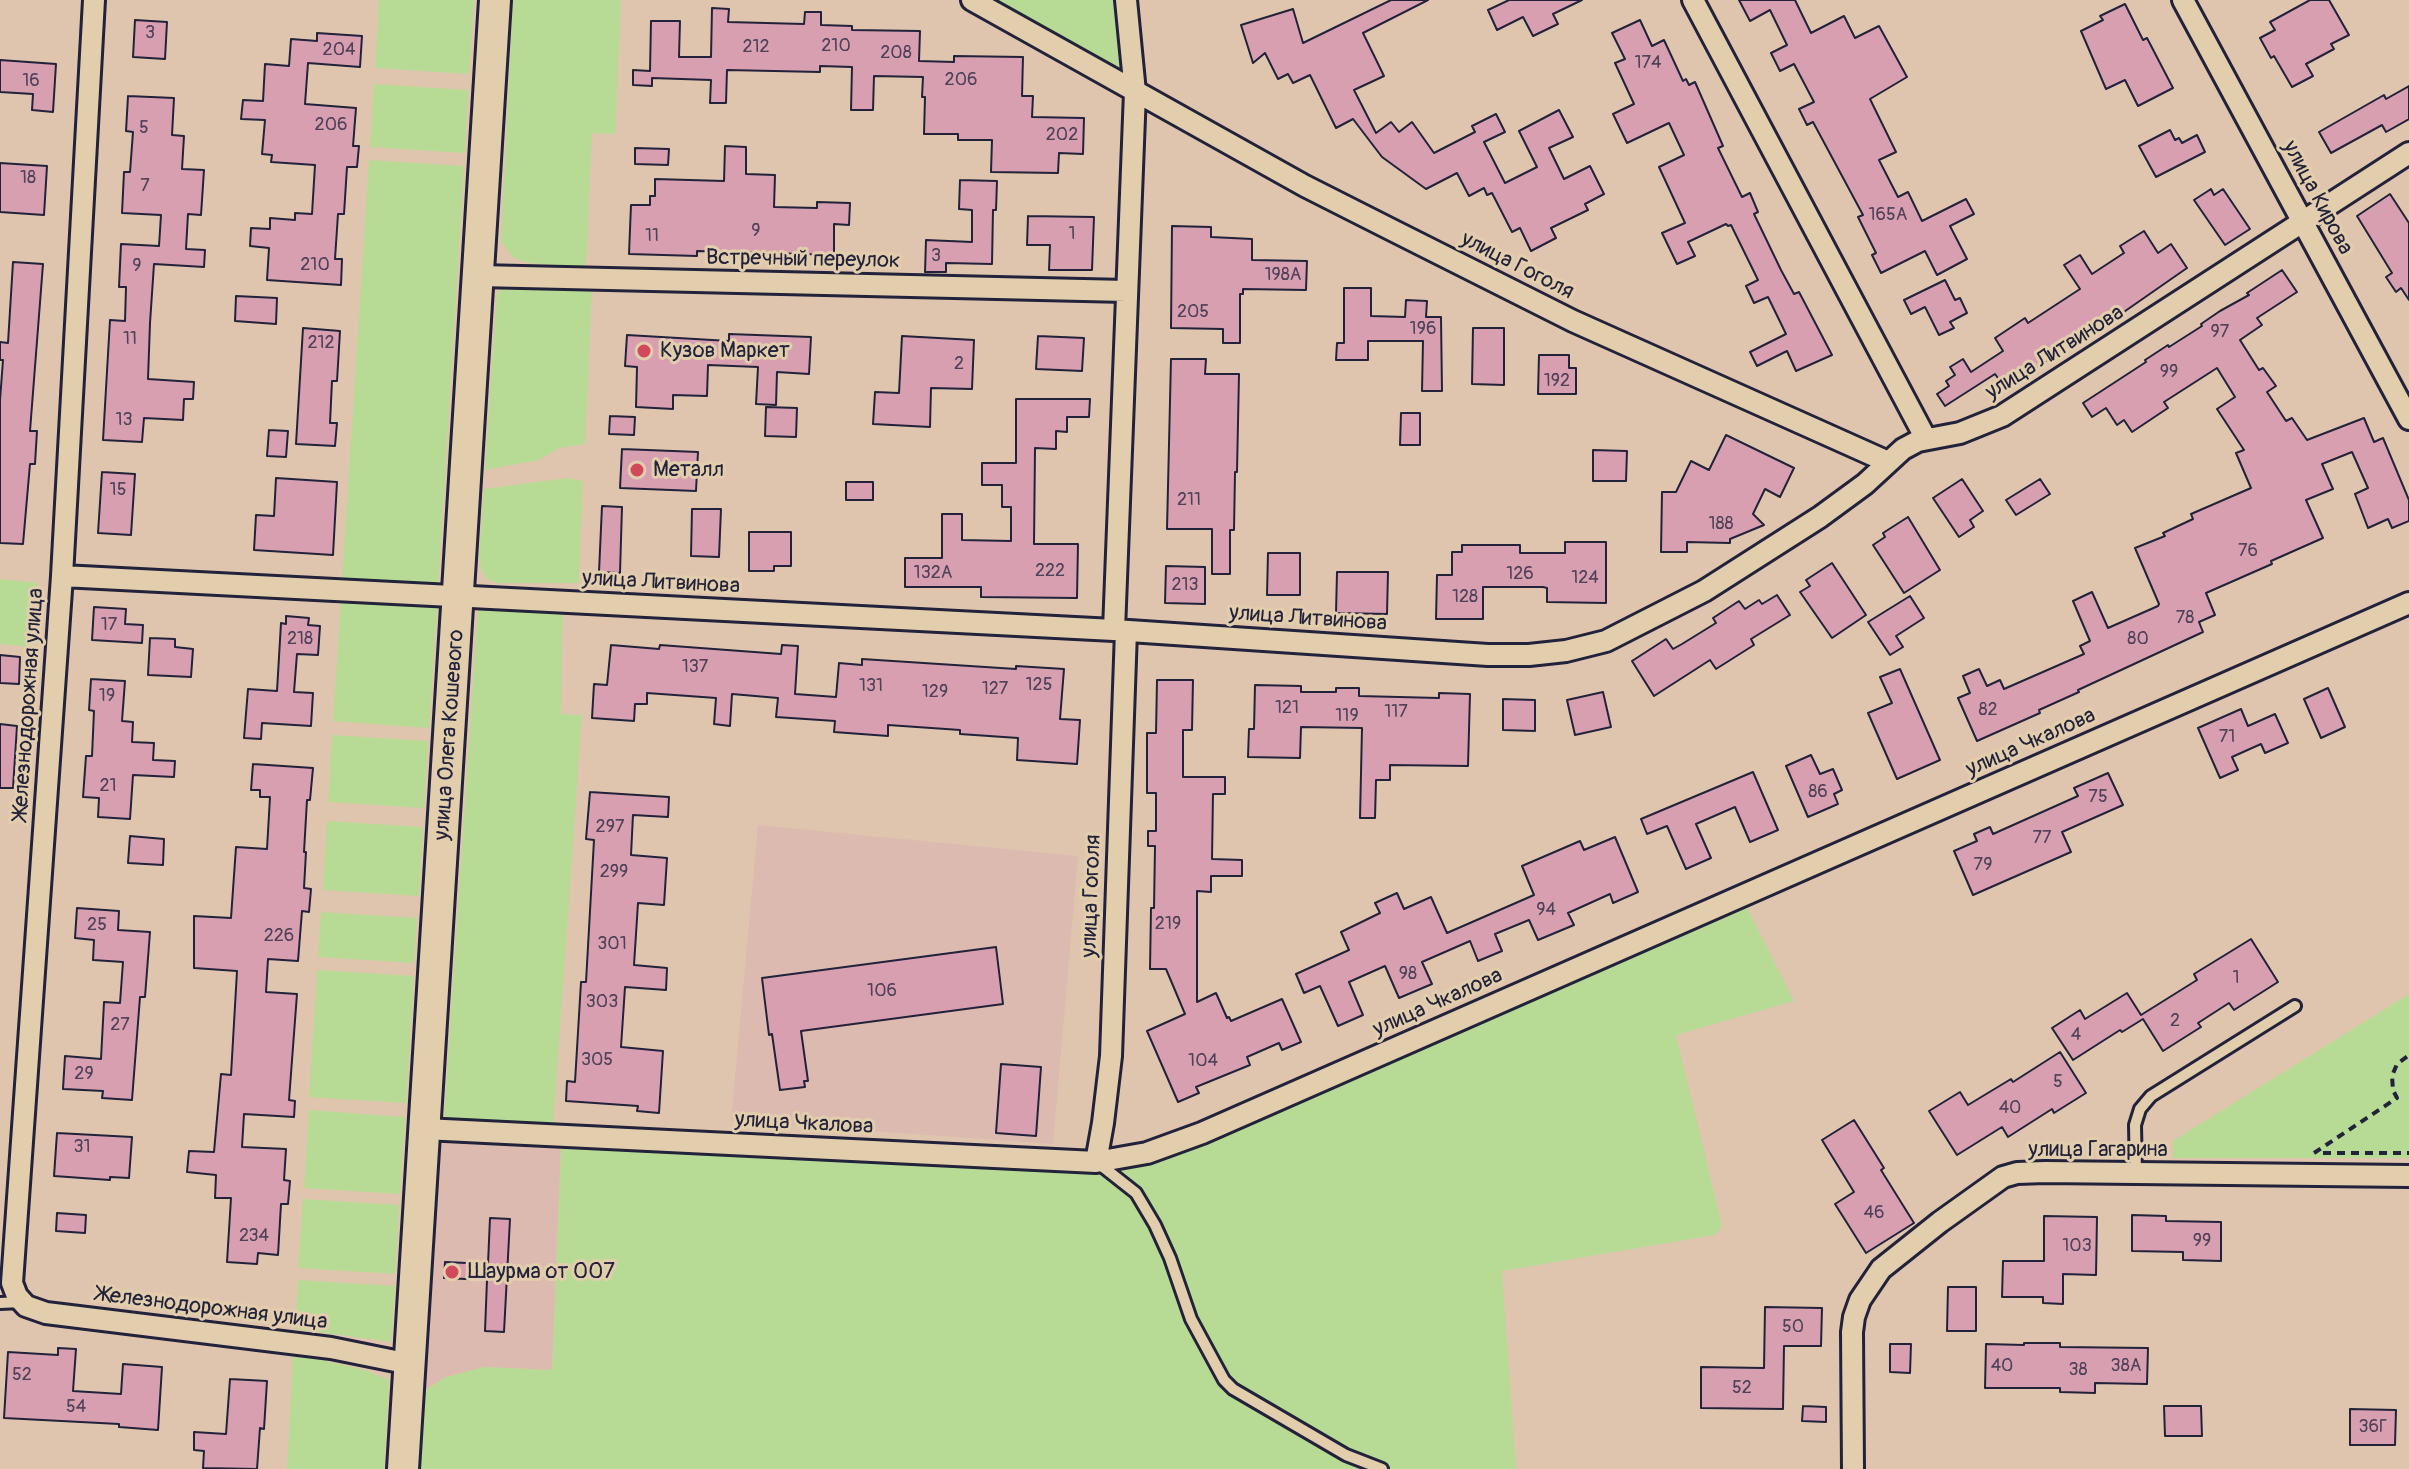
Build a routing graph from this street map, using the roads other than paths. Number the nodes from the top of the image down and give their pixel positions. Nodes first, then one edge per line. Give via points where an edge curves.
1 (94, 0) edge
2 (495, 0) edge
3 (972, 0) edge
4 (1126, 0) edge
5 (1693, 0) edge
6 (2183, 0) edge
7 (1135, 92) junction
8 (2409, 153) edge
9 (2303, 222) junction
10 (479, 276) junction
11 (1126, 291) junction
12 (2409, 419) edge
13 (1926, 439) junction
14 (1888, 462) junction
15 (62, 576) junction
16 (458, 596) junction
17 (2409, 603) edge
18 (1120, 630) junction
19 (2295, 1006) dead end
20 (424, 1129) junction
21 (1096, 1162) junction
22 (2136, 1173) junction
23 (2409, 1176) edge
24 (22, 1302) junction
25 (0, 1303) edge
26 (410, 1364) junction
27 (403, 1469) edge
28 (1382, 1469) edge
29 (1853, 1469) edge

1 - 15 street, Железнодорожная улица
2 - 10 main road, улица Олега Кошевого
3 - 7 street, улица Гоголя
4 - 7 street, улица Гоголя
5 - 13 street
6 - 9 street, улица Кирова
7 - 11 street, улица Гоголя
7 - 14 street, улица Гоголя via 1305,186 1573,321
8 - 9 street, улица Литвинова
9 - 12 street, улица Кирова
9 - 13 street, улица Литвинова via 2002,416 1960,433
10 - 11 street, Встречный переулок
10 - 16 main road, улица Олега Кошевого
11 - 18 street, улица Гоголя
13 - 14 street, улица Литвинова
14 - 18 street, улица Литвинова via 1820,517 1747,564 1673,608 1593,645 1488,655
15 - 16 street, улица Литвинова
15 - 24 street, Железнодорожная улица via 12,1267 12,1283
16 - 18 street, улица Литвинова
16 - 20 main road, улица Олега Кошевого
17 - 21 street, улица Чкалова via 1202,1133 1147,1153
18 - 21 street, улица Гоголя via 1111,1056
19 - 22 lane via 2151,1096 2135,1125
20 - 21 street, улица Чкалова
20 - 26 main road, улица Олега Кошевого
21 - 28 lane via 1136,1193 1224,1380 1346,1455
22 - 23 street, улица Гагарина
22 - 29 street, улица Гагарина via 2003,1177 1881,1269 1854,1317
24 - 25 lane
24 - 26 street, Железнодорожная улица via 46,1313 331,1348
26 - 27 main road, улица Олега Кошевого

